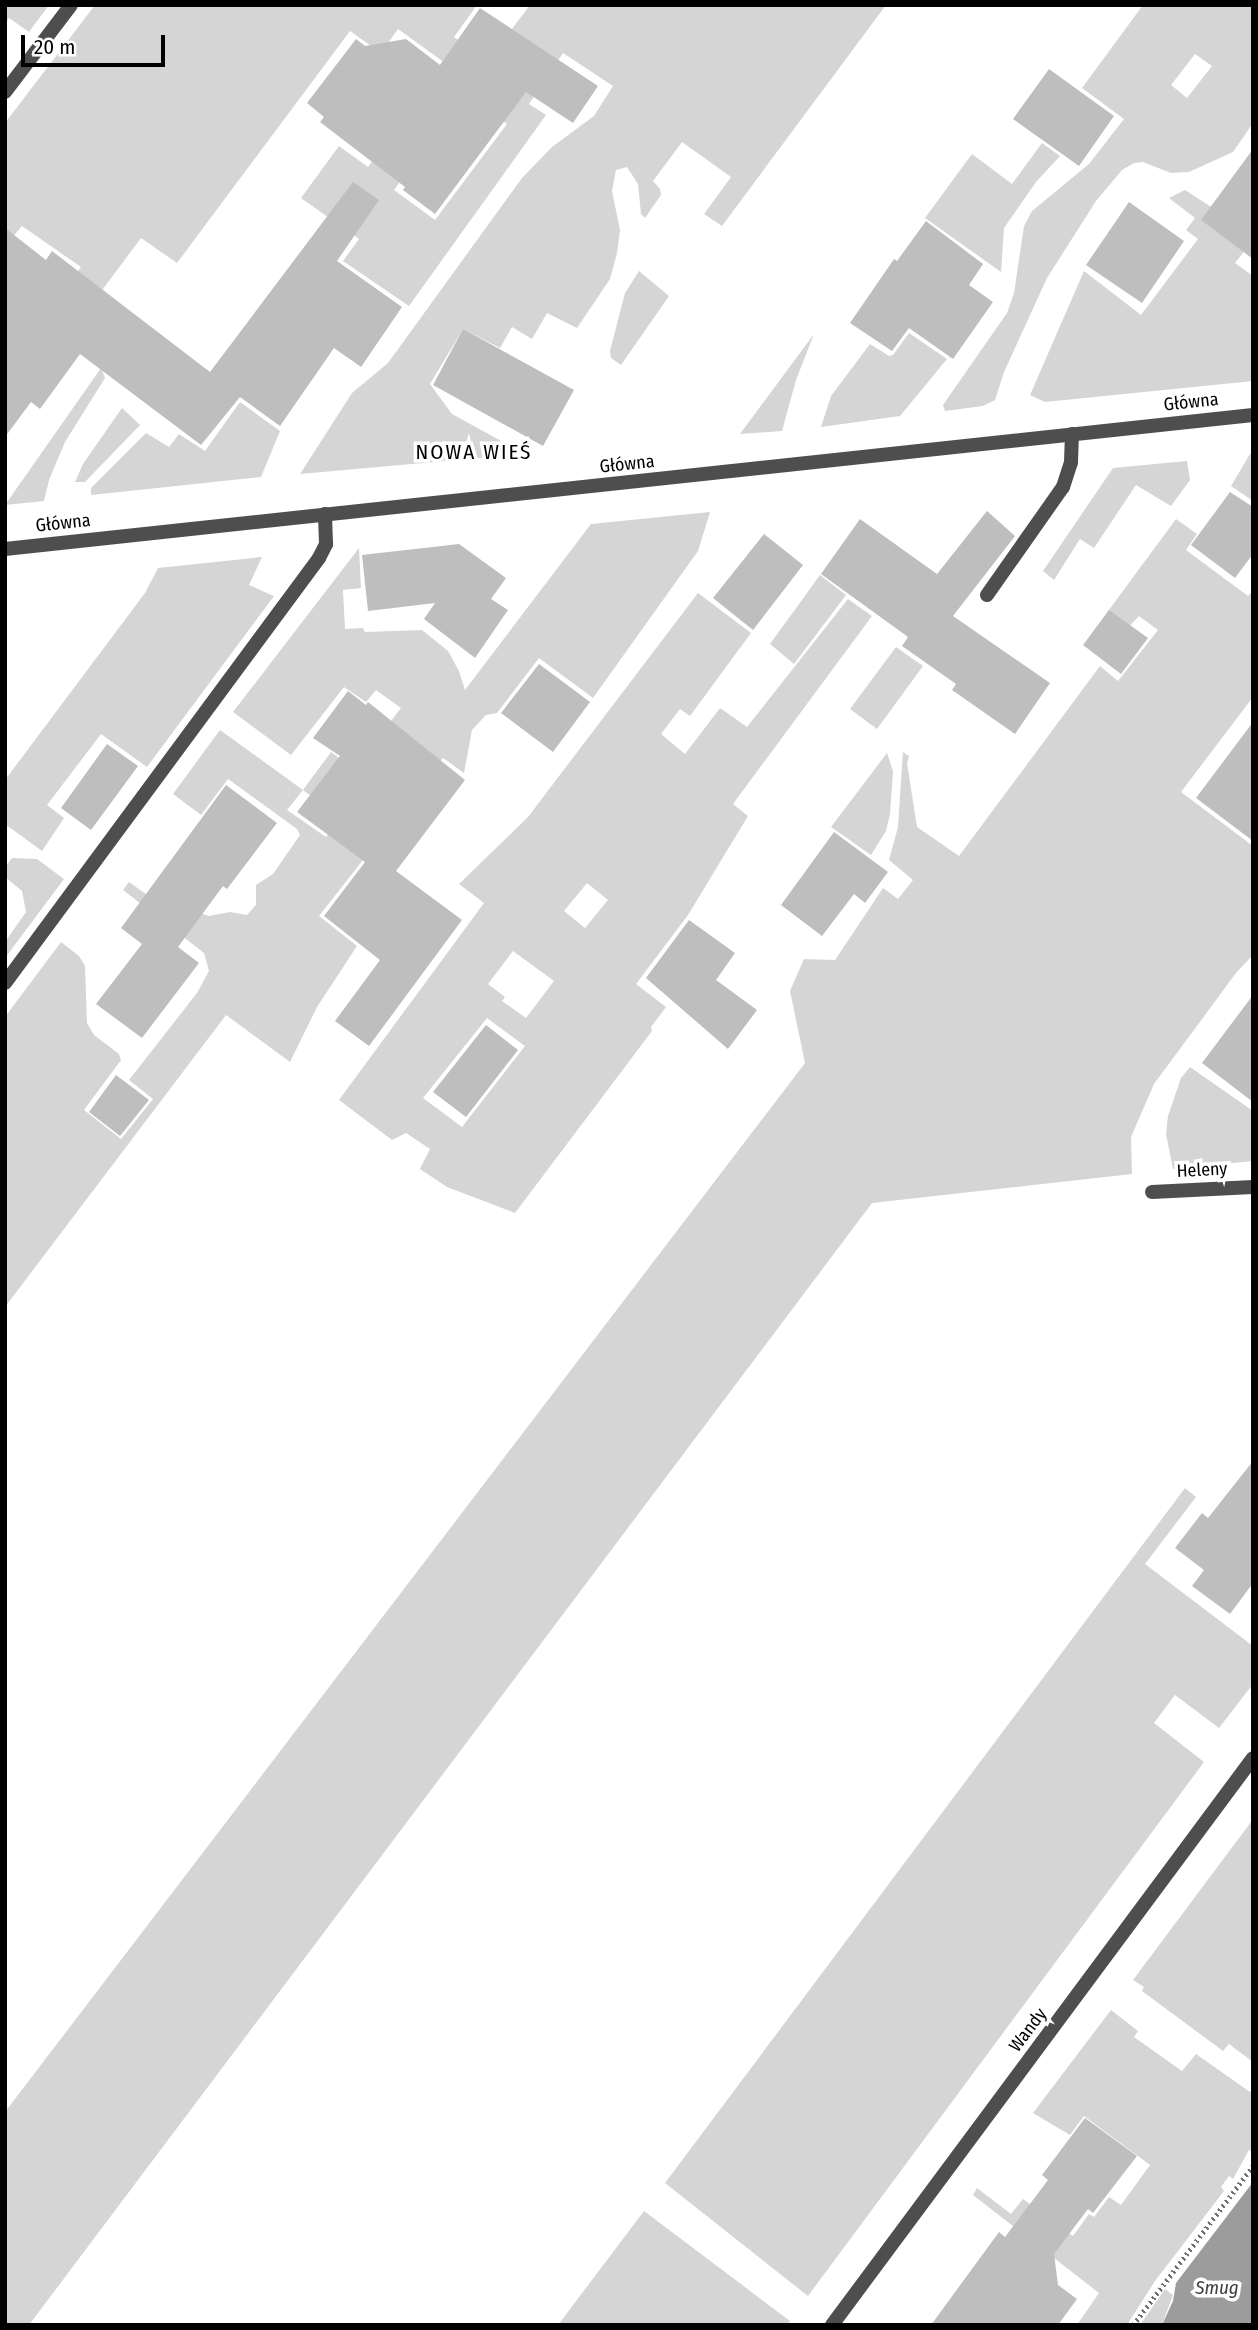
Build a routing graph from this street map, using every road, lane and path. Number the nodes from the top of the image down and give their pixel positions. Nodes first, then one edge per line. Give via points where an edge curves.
1 (71, 5) edge
2 (5, 92) edge
3 (1253, 415) edge
4 (1072, 434) junction
5 (325, 514) junction
6 (5, 548) edge
7 (987, 595) dead end
8 (5, 983) edge
9 (1253, 1187) edge
10 (1152, 1192) dead end
11 (1253, 1758) edge
12 (1253, 2166) edge
13 (832, 2325) edge
14 (1133, 2325) edge

1 - 2 street
3 - 4 street, Główna
4 - 5 street, Główna
4 - 7 street via 1063,487
5 - 6 street, Główna
5 - 8 street via 326,544 319,558
9 - 10 street, Heleny
11 - 13 street, Wandy
12 - 14 path

